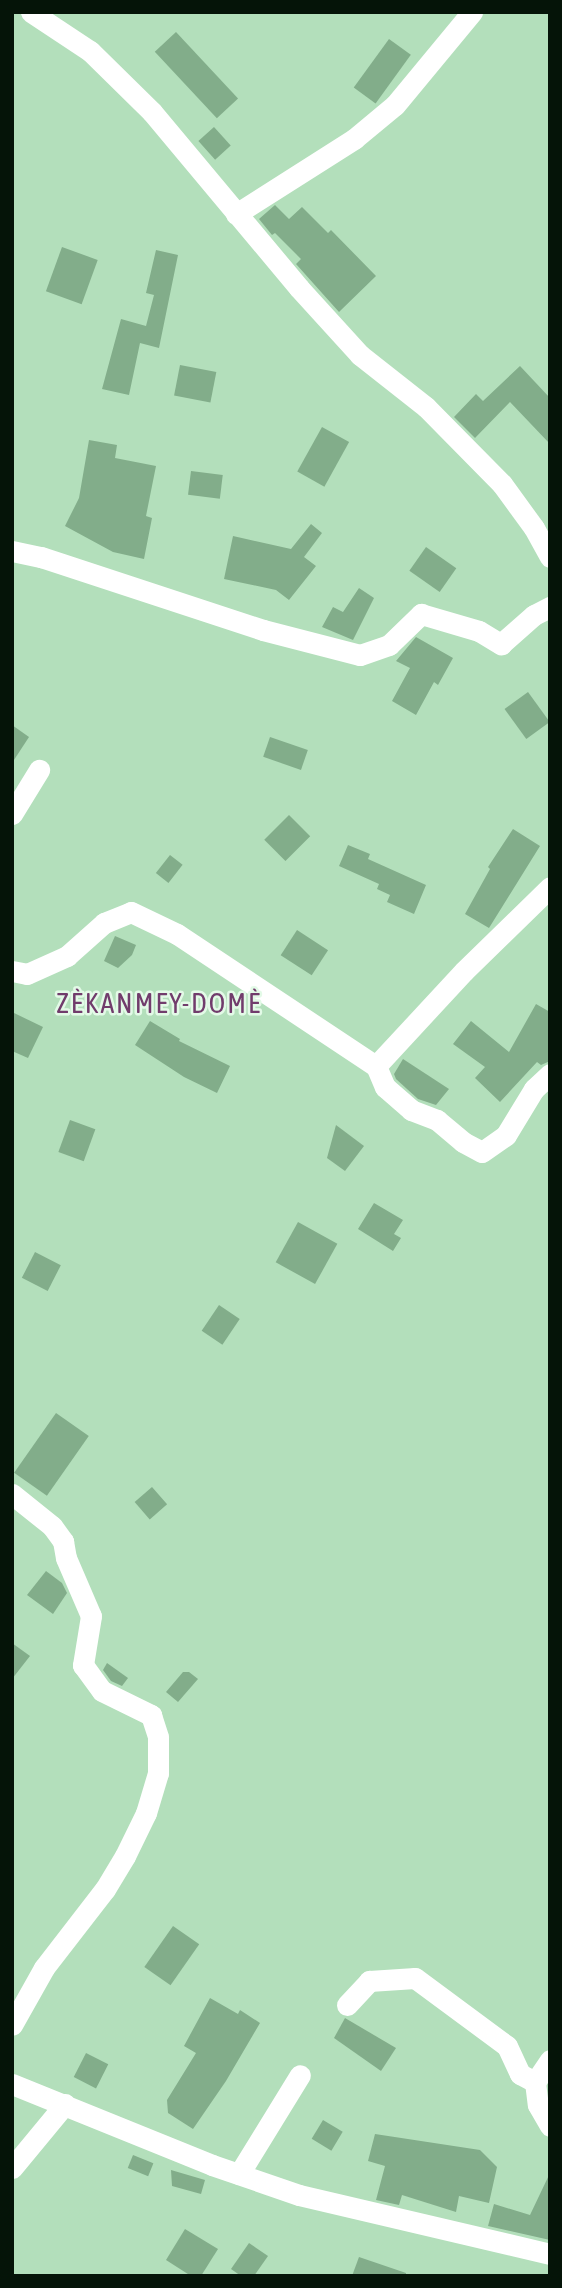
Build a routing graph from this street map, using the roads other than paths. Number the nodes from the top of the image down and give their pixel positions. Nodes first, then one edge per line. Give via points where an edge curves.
1 (31, 12) edge
2 (472, 12) edge
3 (236, 214) junction
4 (12, 551) edge
5 (550, 557) edge
6 (550, 607) edge
7 (39, 769) dead end
8 (12, 814) edge
9 (550, 887) edge
10 (12, 971) edge
11 (376, 1066) junction
12 (550, 1074) edge
13 (12, 1494) edge
14 (347, 2006) dead end
15 (12, 2025) edge
16 (550, 2060) edge
17 (300, 2075) dead end
18 (535, 2082) junction
19 (12, 2084) edge
20 (65, 2104) junction
21 (550, 2126) edge
22 (12, 2168) edge
23 (239, 2174) junction
24 (550, 2254) edge

1 - 3 street via 90,51 144,103
2 - 3 street via 395,105 354,139
3 - 5 street via 360,355 426,407 502,484
4 - 6 street via 263,630 360,655 389,645 421,614 479,631 501,644
7 - 8 street
9 - 11 street
10 - 11 street via 27,974 67,956 104,923 131,912 177,934
11 - 12 street via 385,1087 411,1111 437,1120 482,1152 506,1135 534,1089
13 - 15 street via 52,1526 63,1541 91,1616 83,1665 102,1691 151,1716 158,1737 158,1773 130,1845 105,1889 44,1968
14 - 18 street via 369,1981 415,1978 507,2046 520,2074
16 - 18 street
17 - 23 street
18 - 21 street via 538,2105
19 - 20 street
20 - 22 street
20 - 23 street
23 - 24 street via 299,2195

